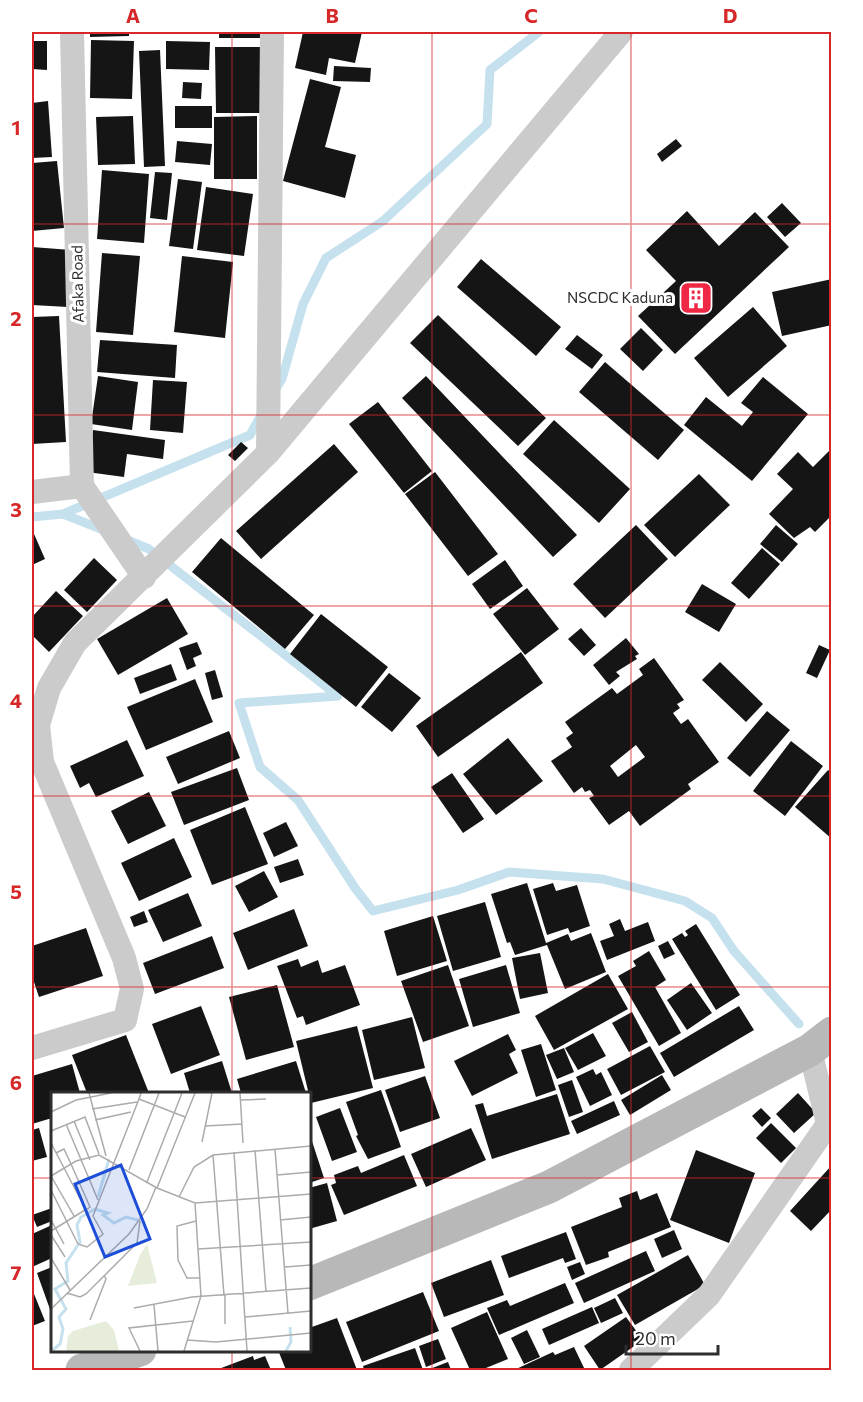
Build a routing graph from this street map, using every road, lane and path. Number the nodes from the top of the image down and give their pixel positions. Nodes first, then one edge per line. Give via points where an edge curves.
1 (72, 32) edge
2 (272, 32) edge
3 (621, 32) edge
4 (268, 453) junction
5 (82, 486) junction
6 (32, 492) edge
7 (144, 577) junction
8 (821, 1042) edge
9 (32, 1048) edge
10 (310, 1284) edge
11 (137, 1351) edge
12 (82, 1371) edge
13 (630, 1371) edge

1 - 5 street, Afaka Road
2 - 4 street
3 - 4 street
4 - 7 street
5 - 6 street
5 - 7 street
7 - 9 street via 75,644 49,688 38,725 42,762 124,958 132,989 125,1020
8 - 10 street via 549,1187
8 - 13 street via 828,1124 710,1295
11 - 12 street

